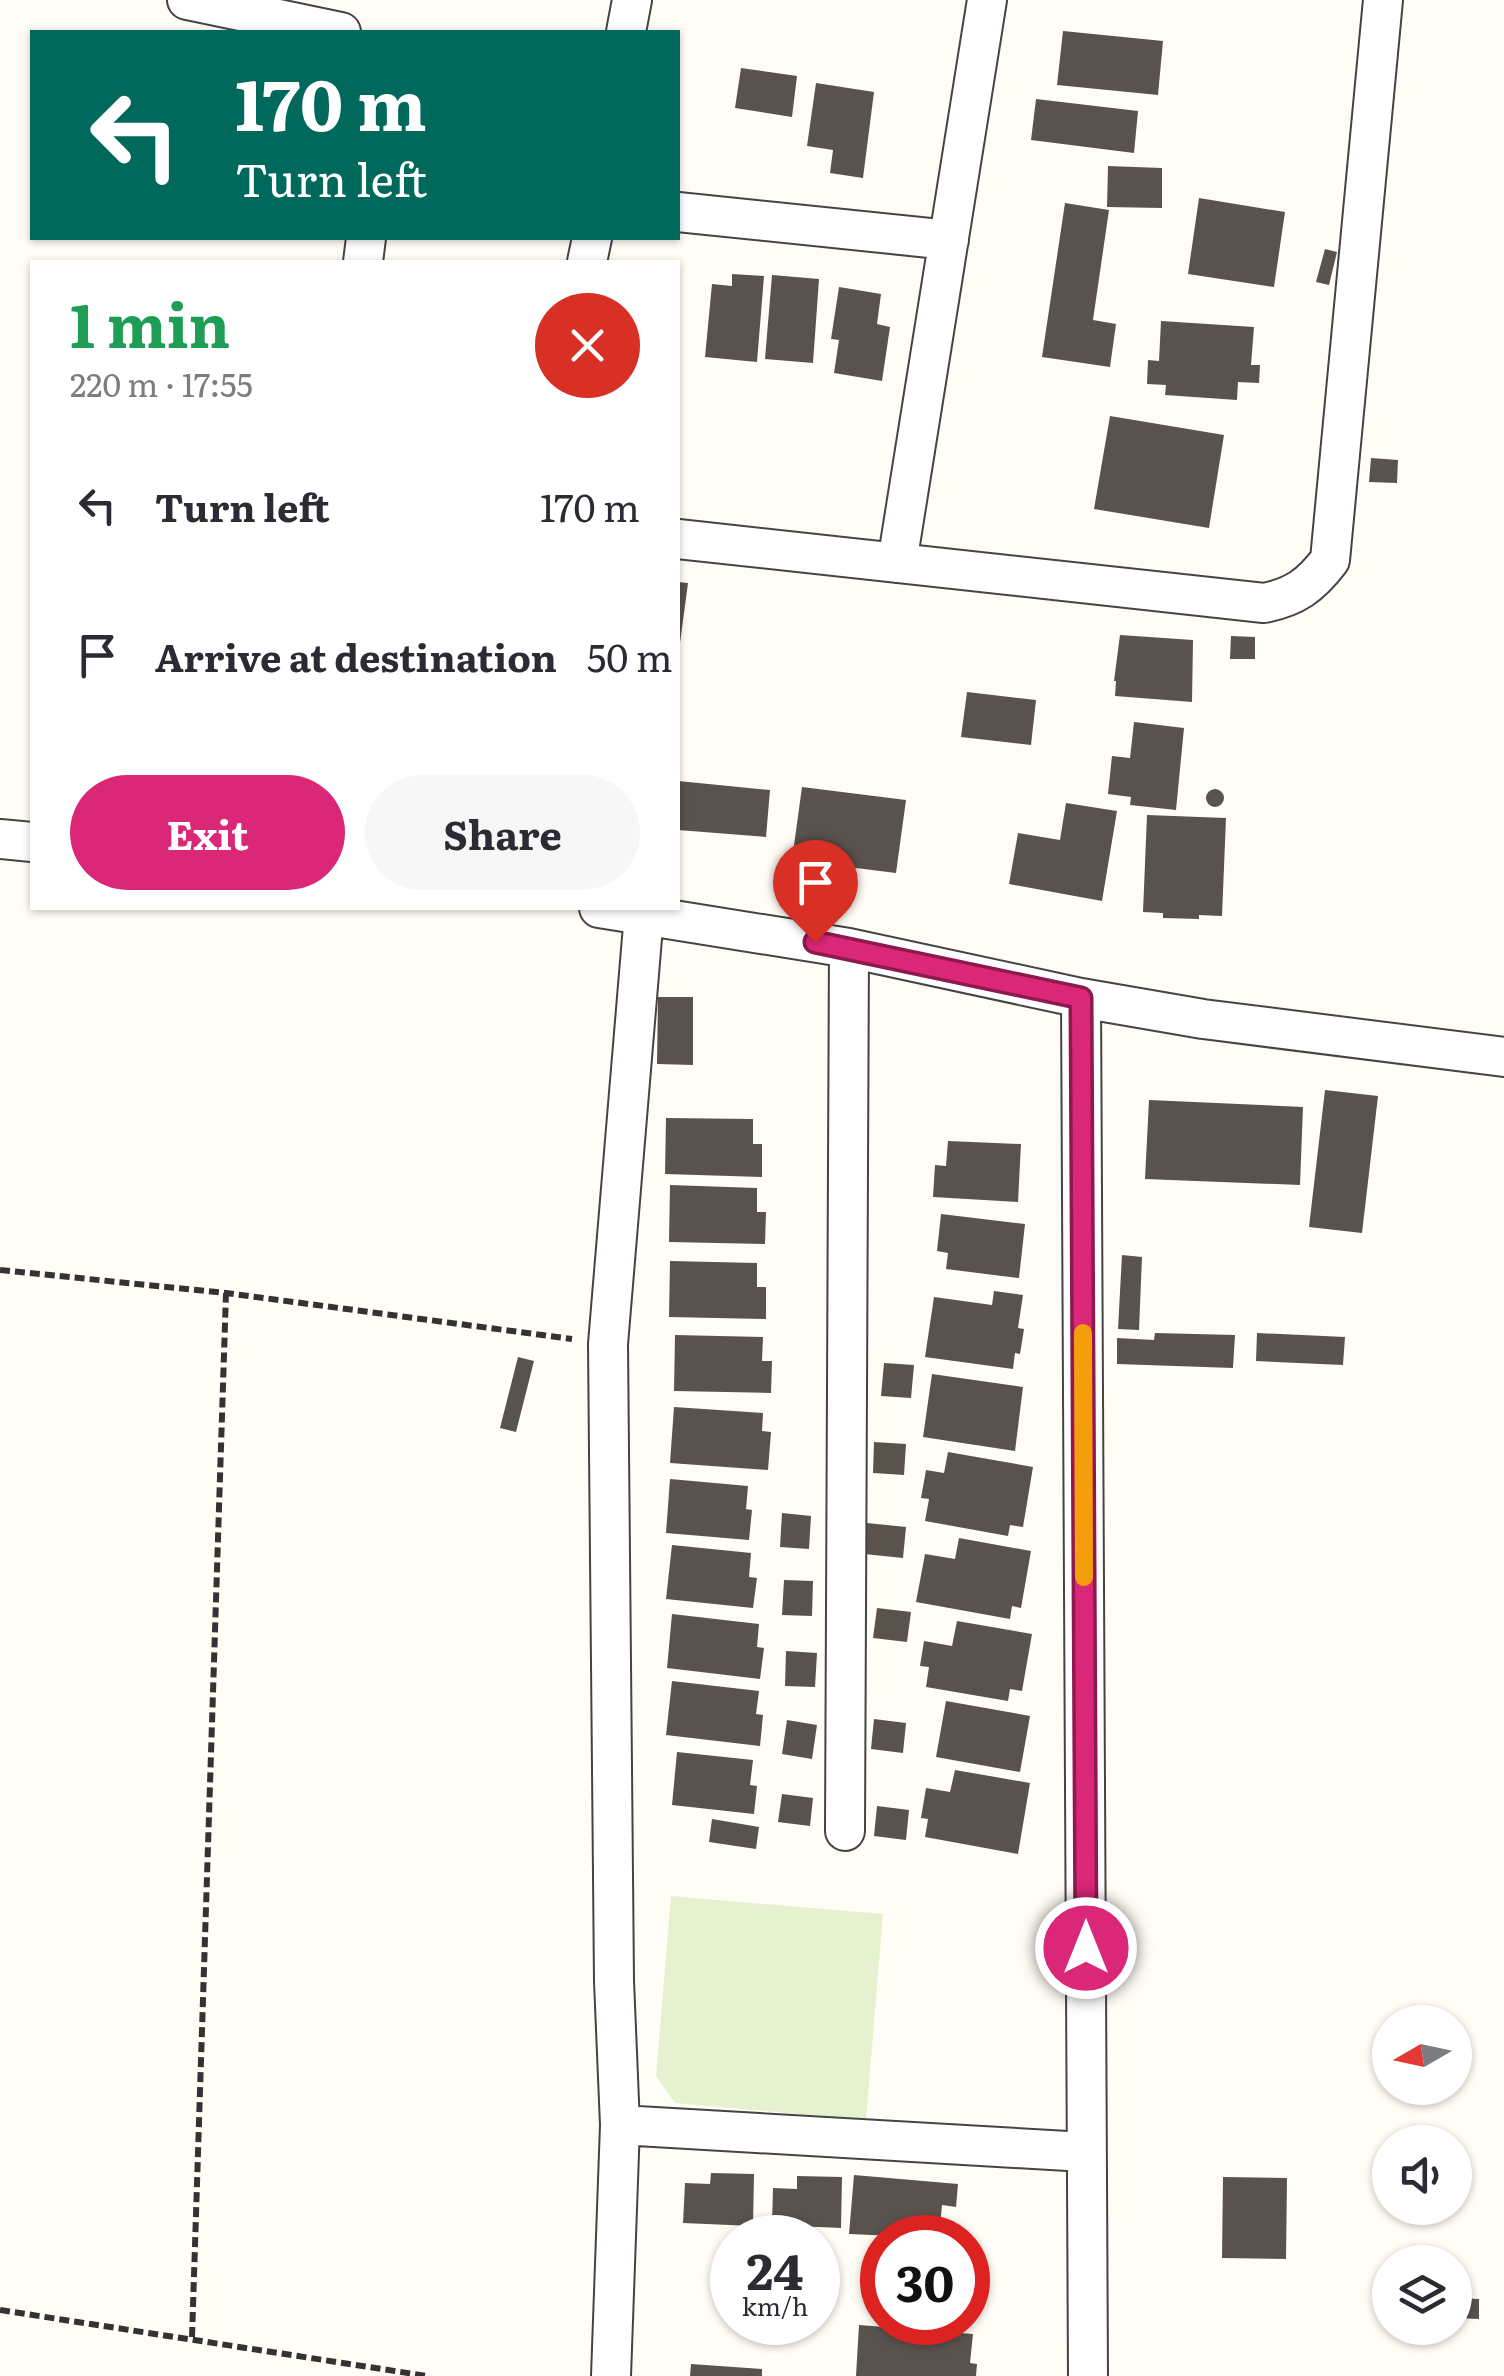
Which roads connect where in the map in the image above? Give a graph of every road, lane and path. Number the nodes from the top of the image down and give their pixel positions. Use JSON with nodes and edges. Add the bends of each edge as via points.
{"nodes":[{"id":1,"x":187,"y":0,"type":"edge"},
{"id":2,"x":632,"y":0,"type":"edge"},
{"id":3,"x":987,"y":0,"type":"edge"},
{"id":4,"x":1383,"y":0,"type":"edge"},
{"id":5,"x":326,"y":19,"type":"edge"},
{"id":6,"x":626,"y":30,"type":"edge"},
{"id":7,"x":680,"y":212,"type":"edge"},
{"id":8,"x":949,"y":240,"type":"junction"},
{"id":9,"x":680,"y":538,"type":"edge"},
{"id":10,"x":897,"y":563,"type":"junction"},
{"id":11,"x":0,"y":838,"type":"edge"},
{"id":12,"x":30,"y":842,"type":"edge"},
{"id":13,"x":614,"y":910,"type":"edge"},
{"id":14,"x":644,"y":914,"type":"junction"},
{"id":15,"x":850,"y":948,"type":"junction"},
{"id":16,"x":1081,"y":998,"type":"junction"},
{"id":17,"x":1504,"y":1057,"type":"edge"},
{"id":18,"x":0,"y":1270,"type":"edge"},
{"id":19,"x":226,"y":1293,"type":"junction"},
{"id":20,"x":608,"y":1344,"type":"junction"},
{"id":21,"x":845,"y":1832,"type":"dead end"},
{"id":22,"x":620,"y":2125,"type":"junction"},
{"id":23,"x":1085,"y":2152,"type":"junction"},
{"id":24,"x":0,"y":2310,"type":"edge"},
{"id":25,"x":192,"y":2337,"type":"junction"},
{"id":26,"x":427,"y":2376,"type":"edge"},
{"id":27,"x":610,"y":2376,"type":"edge"},
{"id":28,"x":1088,"y":2376,"type":"edge"}],
"edges":[{"from":1,"to":5,"type":"street"},
{"from":2,"to":6,"type":"street"},
{"from":3,"to":8,"type":"street"},
{"from":4,"to":10,"type":"street","via":[[1330,560],[1314,581],[1290,598],[1264,603]]},
{"from":7,"to":8,"type":"street"},
{"from":8,"to":10,"type":"street"},
{"from":9,"to":10,"type":"street"},
{"from":11,"to":12,"type":"street"},
{"from":13,"to":14,"type":"street"},
{"from":14,"to":15,"type":"street"},
{"from":14,"to":20,"type":"street"},
{"from":15,"to":16,"type":"street"},
{"from":15,"to":21,"type":"street"},
{"from":16,"to":17,"type":"street"},
{"from":16,"to":23,"type":"street"},
{"from":18,"to":19,"type":"path"},
{"from":19,"to":20,"type":"path"},
{"from":19,"to":25,"type":"path"},
{"from":20,"to":22,"type":"street"},
{"from":22,"to":23,"type":"street"},
{"from":22,"to":27,"type":"street"},
{"from":23,"to":28,"type":"street"},
{"from":24,"to":25,"type":"path"},
{"from":25,"to":26,"type":"path"}]}
